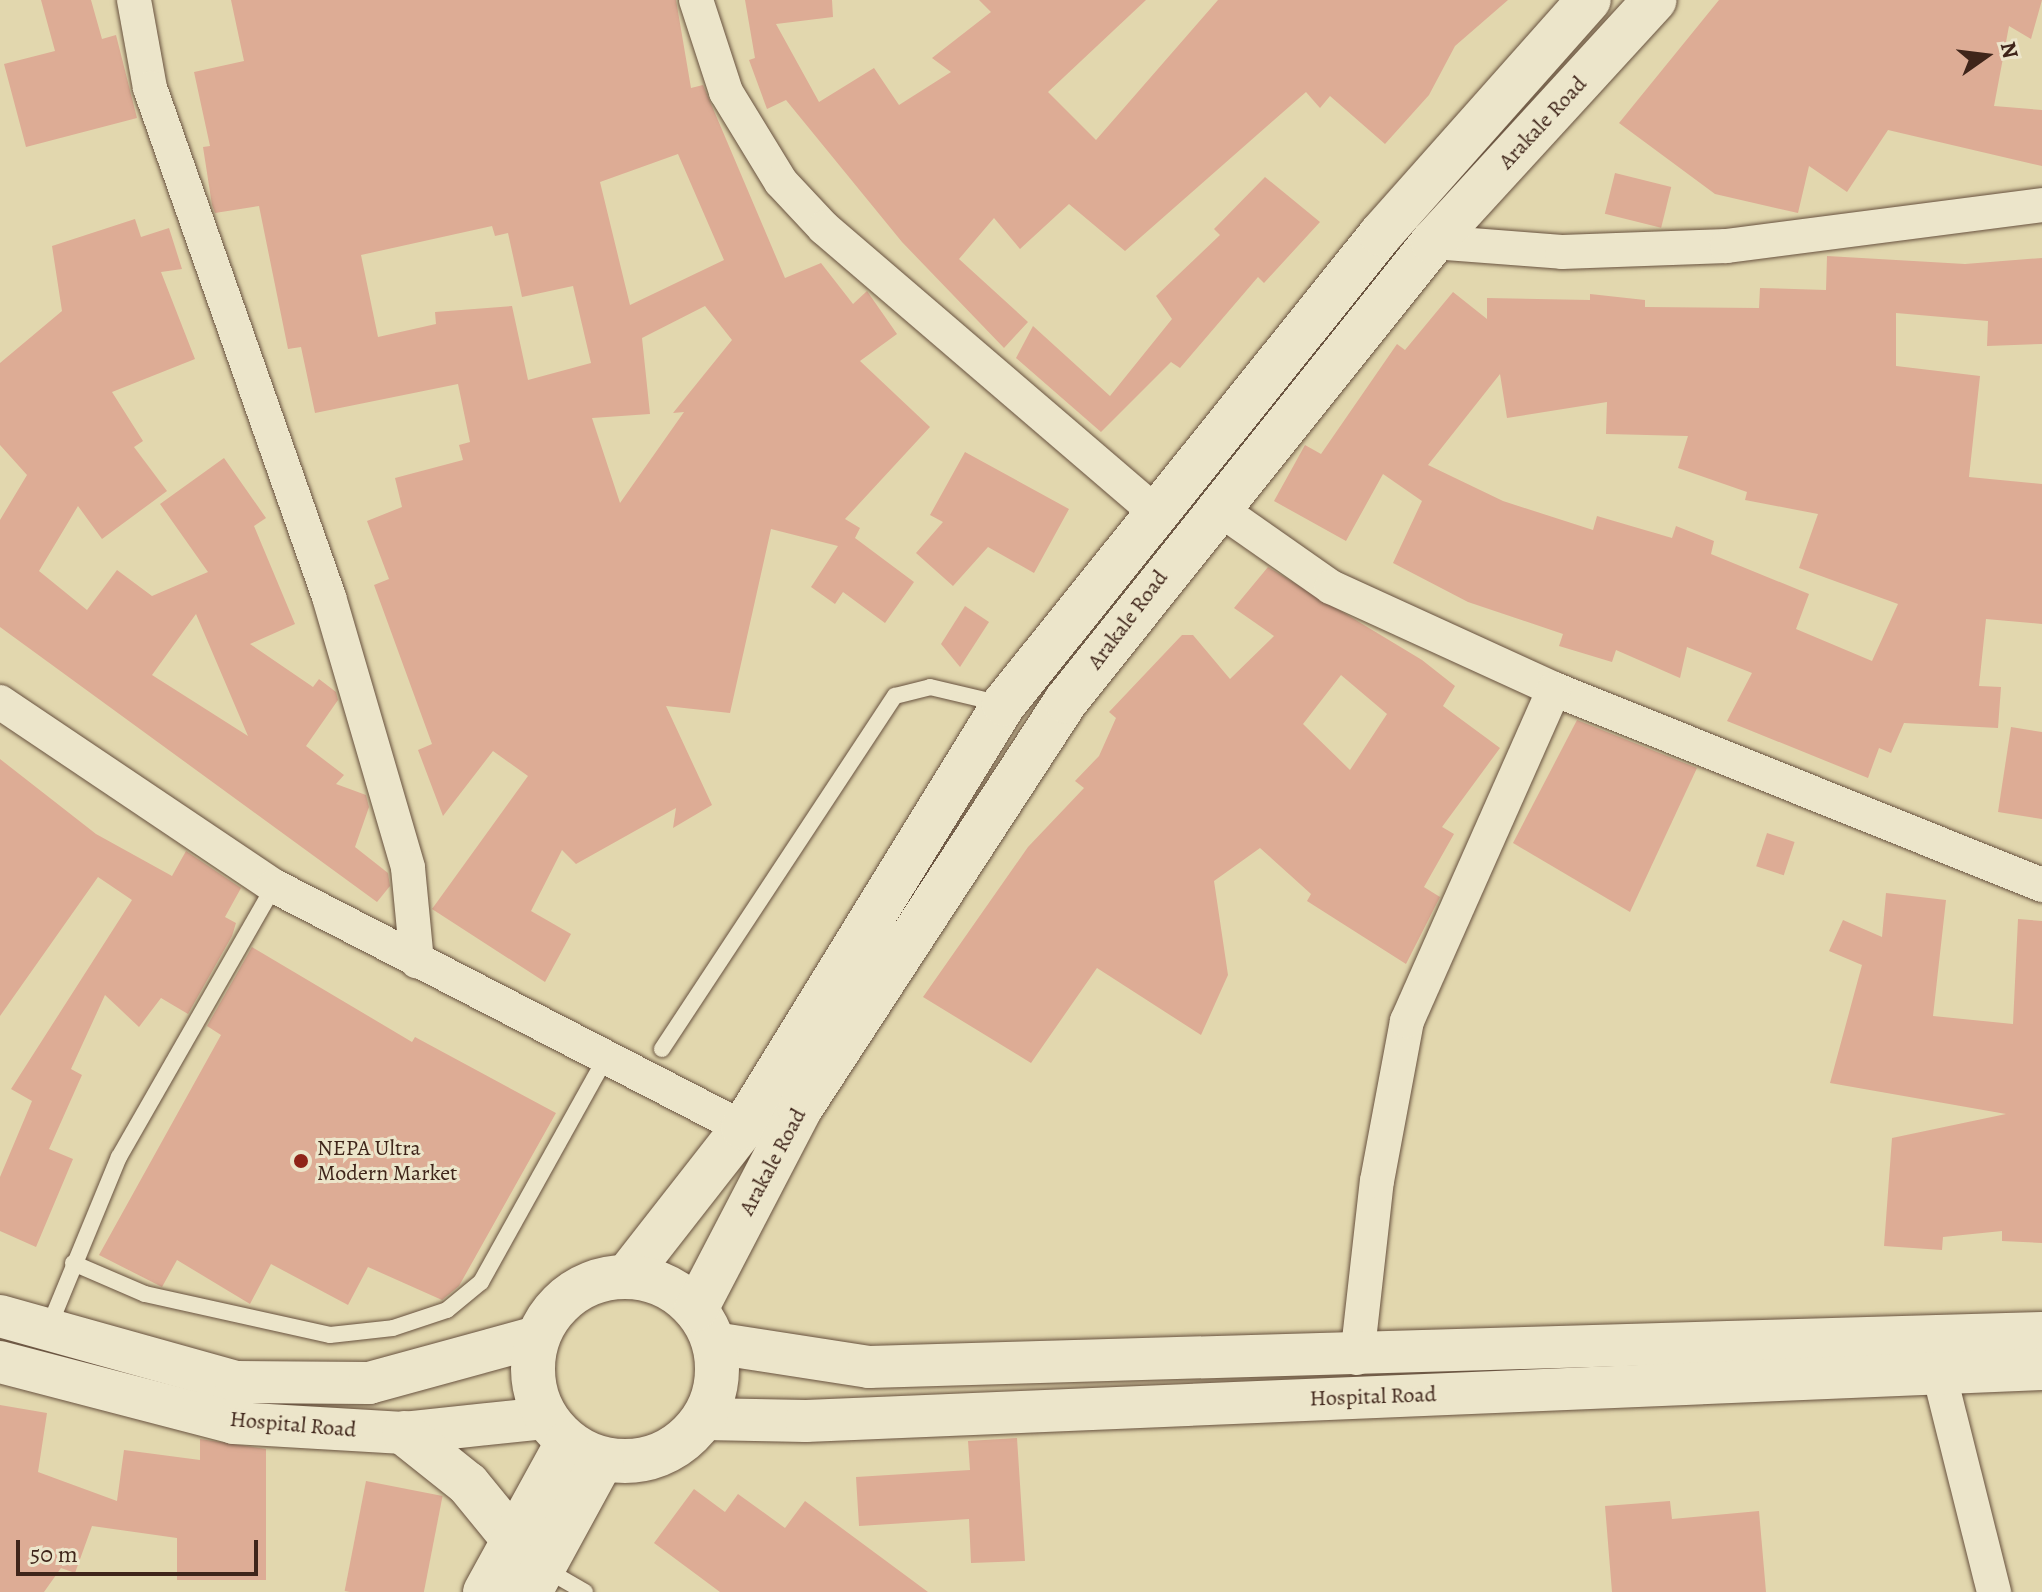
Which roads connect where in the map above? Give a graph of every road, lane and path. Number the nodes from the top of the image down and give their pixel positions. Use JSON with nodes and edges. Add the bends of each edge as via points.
{"nodes":[{"id":1,"x":134,"y":0,"type":"edge"},
{"id":2,"x":696,"y":0,"type":"edge"},
{"id":3,"x":1655,"y":0,"type":"edge"},
{"id":4,"x":1579,"y":5,"type":"edge"},
{"id":5,"x":1603,"y":57,"type":"junction"},
{"id":6,"x":2042,"y":205,"type":"edge"},
{"id":7,"x":1433,"y":242,"type":"junction"},
{"id":8,"x":1218,"y":508,"type":"junction"},
{"id":9,"x":1155,"y":512,"type":"junction"},
{"id":10,"x":1554,"y":689,"type":"junction"},
{"id":11,"x":0,"y":702,"type":"edge"},
{"id":12,"x":1004,"y":704,"type":"junction"},
{"id":13,"x":2042,"y":885,"type":"edge"},
{"id":14,"x":274,"y":886,"type":"junction"},
{"id":15,"x":417,"y":962,"type":"junction"},
{"id":16,"x":662,"y":1049,"type":"dead end"},
{"id":17,"x":604,"y":1061,"type":"junction"},
{"id":18,"x":743,"y":1128,"type":"junction"},
{"id":19,"x":73,"y":1263,"type":"junction"},
{"id":20,"x":628,"y":1275,"type":"junction"},
{"id":21,"x":0,"y":1316,"type":"edge"},
{"id":22,"x":705,"y":1326,"type":"junction"},
{"id":23,"x":47,"y":1330,"type":"junction"},
{"id":24,"x":2042,"y":1333,"type":"edge"},
{"id":25,"x":537,"y":1337,"type":"junction"},
{"id":26,"x":1357,"y":1358,"type":"junction"},
{"id":27,"x":0,"y":1362,"type":"edge"},
{"id":28,"x":2042,"y":1369,"type":"edge"},
{"id":29,"x":1939,"y":1373,"type":"junction"},
{"id":30,"x":704,"y":1419,"type":"junction"},
{"id":31,"x":404,"y":1433,"type":"junction"},
{"id":32,"x":571,"y":1440,"type":"junction"},
{"id":33,"x":529,"y":1566,"type":"edge"},
{"id":34,"x":485,"y":1592,"type":"edge"},
{"id":35,"x":585,"y":1592,"type":"edge"},
{"id":36,"x":1994,"y":1592,"type":"edge"}],
"edges":[{"from":1,"to":15,"type":"street","via":[[150,88],[329,597],[408,868]]},
{"from":2,"to":9,"type":"street","via":[[726,92],[781,182],[824,228]]},
{"from":3,"to":5,"type":"main road","name":"Arakale Road"},
{"from":4,"to":5,"type":"street"},
{"from":4,"to":9,"type":"main road","name":"Arakale Road","via":[[1381,234]]},
{"from":5,"to":7,"type":"main road","name":"Arakale Road"},
{"from":6,"to":7,"type":"street","via":[[1727,246],[1562,252]]},
{"from":7,"to":8,"type":"main road","name":"Arakale Road"},
{"from":8,"to":10,"type":"street","via":[[1331,587]]},
{"from":8,"to":22,"type":"main road","name":"Arakale Road","via":[[1066,701],[800,1109]]},
{"from":9,"to":12,"type":"main road","name":"Arakale Road"},
{"from":10,"to":13,"type":"street"},
{"from":10,"to":26,"type":"street","via":[[1407,1021],[1377,1181]]},
{"from":11,"to":14,"type":"street"},
{"from":12,"to":16,"type":"lane","via":[[930,687],[895,696]]},
{"from":12,"to":18,"type":"main road","name":"Arakale Road"},
{"from":14,"to":15,"type":"street"},
{"from":14,"to":19,"type":"lane","via":[[119,1157]]},
{"from":15,"to":17,"type":"street"},
{"from":17,"to":18,"type":"street"},
{"from":17,"to":19,"type":"lane","via":[[481,1282],[447,1310],[393,1328],[330,1335],[145,1294]]},
{"from":18,"to":20,"type":"main road","name":"Arakale Road"},
{"from":19,"to":23,"type":"lane"},
{"from":20,"to":22,"type":"main road","via":[[665,1285]]},
{"from":20,"to":25,"type":"main road","via":[[589,1282],[557,1304]]},
{"from":21,"to":23,"type":"street","name":"Hospital Road"},
{"from":22,"to":26,"type":"street","name":"Hospital Road","via":[[869,1367]]},
{"from":22,"to":30,"type":"main road","via":[[717,1382]]},
{"from":23,"to":25,"type":"street","name":"Hospital Road","via":[[236,1382],[369,1383]]},
{"from":24,"to":26,"type":"street","name":"Hospital Road"},
{"from":25,"to":32,"type":"main road","via":[[532,1376]]},
{"from":27,"to":31,"type":"street","name":"Hospital Road","via":[[234,1423]]},
{"from":28,"to":29,"type":"street","name":"Hospital Road"},
{"from":29,"to":30,"type":"street","name":"Hospital Road","via":[[806,1421]]},
{"from":29,"to":36,"type":"street"},
{"from":30,"to":32,"type":"main road","via":[[677,1447],[641,1462]]},
{"from":31,"to":32,"type":"street","name":"Hospital Road"},
{"from":31,"to":33,"type":"main road","via":[[468,1484]]},
{"from":32,"to":33,"type":"main road"},
{"from":33,"to":34,"type":"main road"},
{"from":33,"to":35,"type":"lane"}]}
